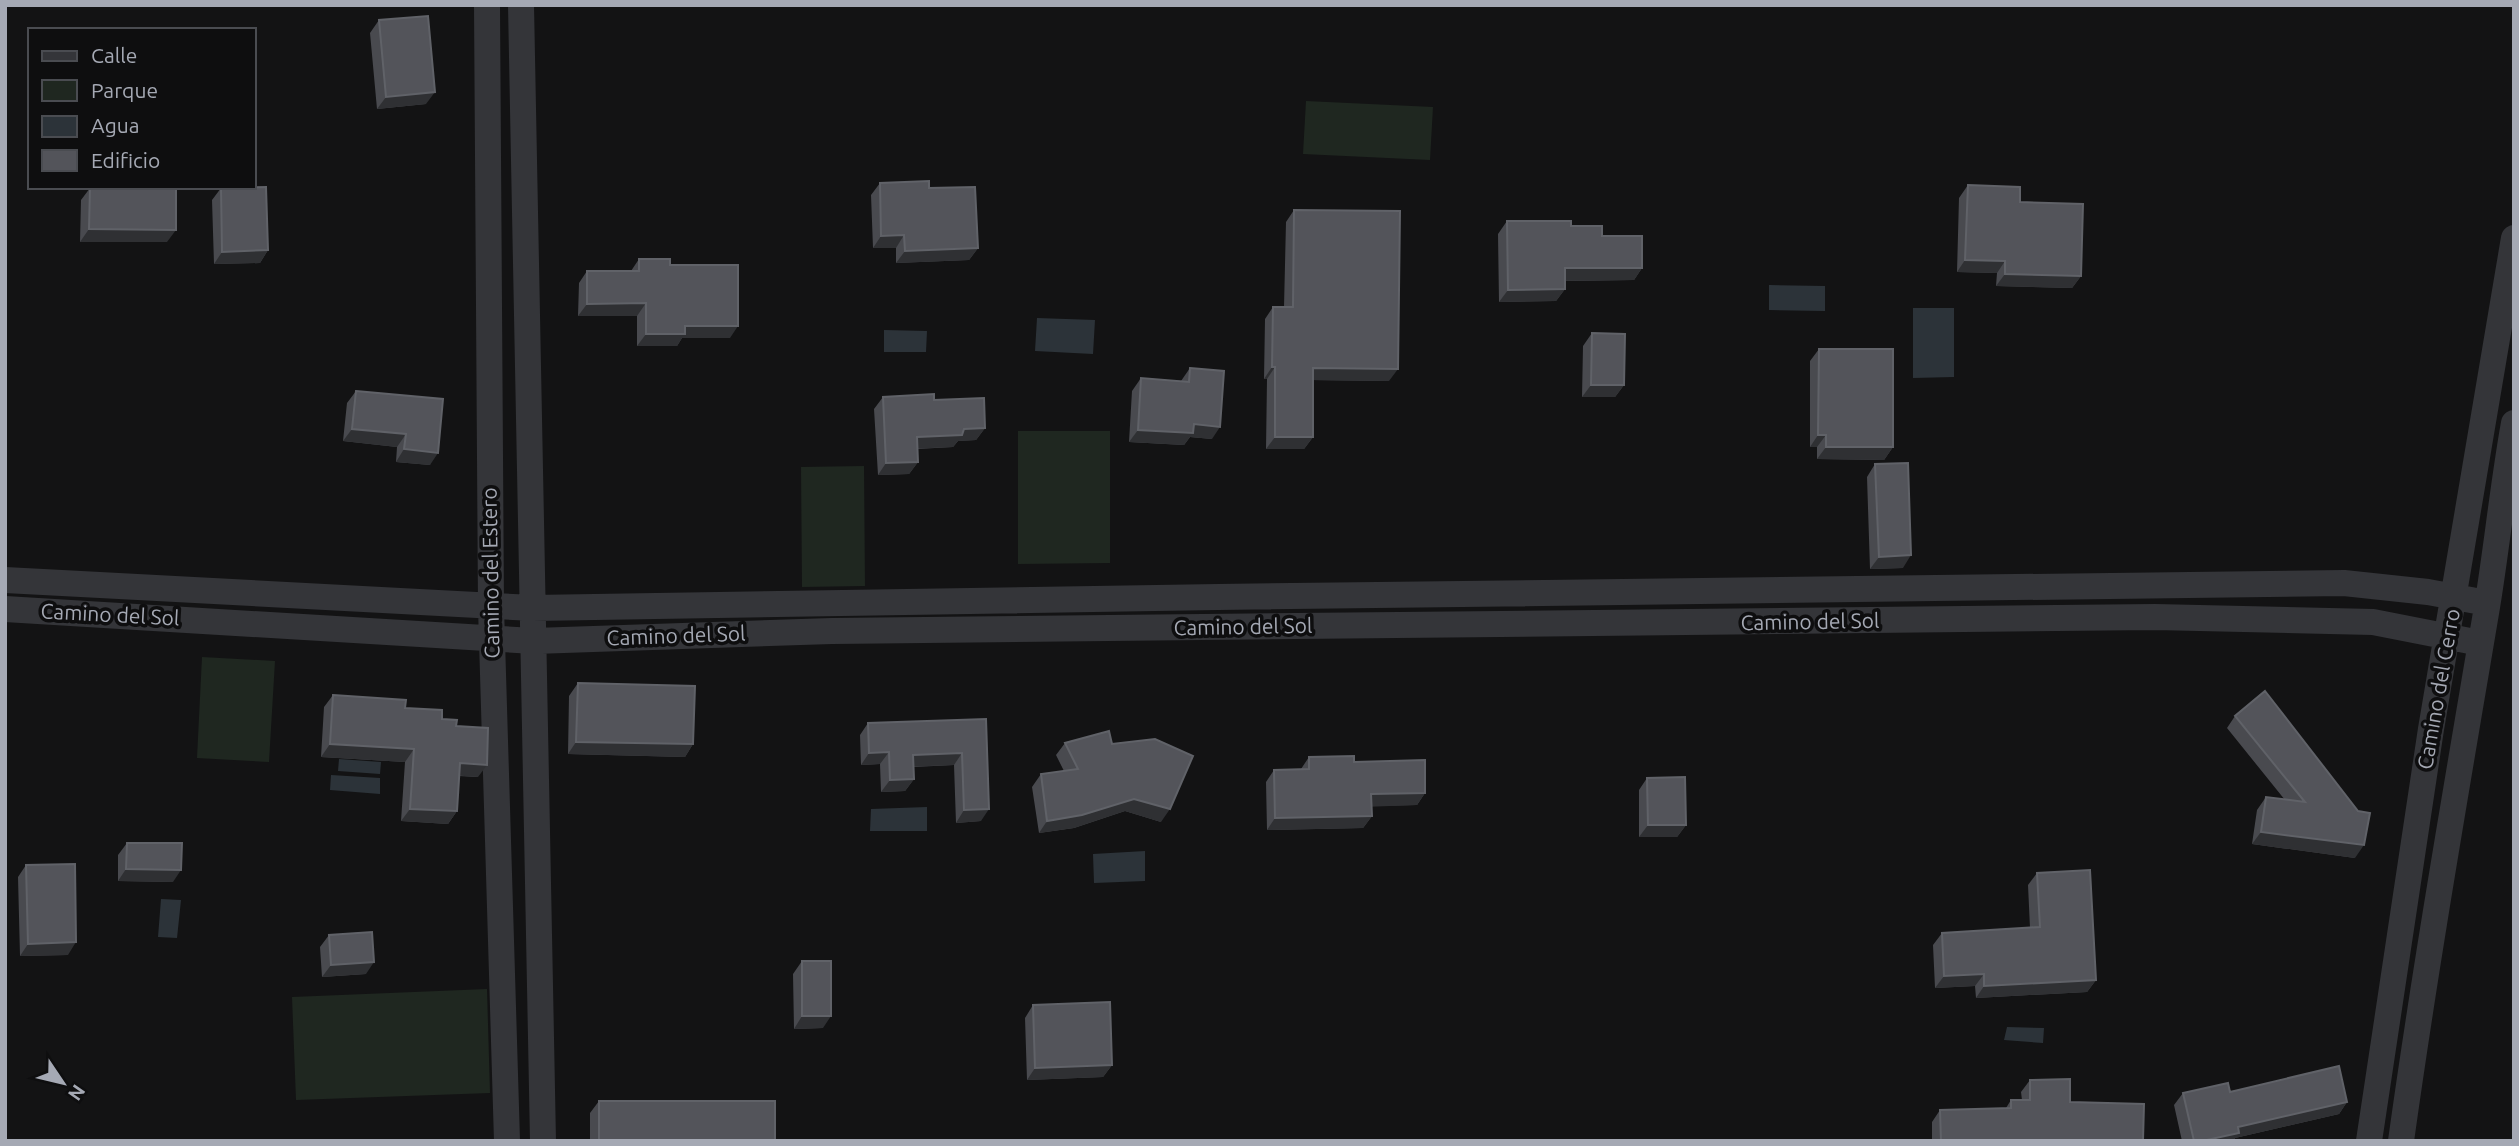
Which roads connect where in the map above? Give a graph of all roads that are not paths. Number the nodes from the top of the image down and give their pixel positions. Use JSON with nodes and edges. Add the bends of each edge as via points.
{"nodes":[{"id":1,"x":487,"y":5,"type":"edge"},
{"id":2,"x":521,"y":5,"type":"edge"},
{"id":3,"x":2514,"y":238,"type":"edge"},
{"id":4,"x":2514,"y":424,"type":"edge"},
{"id":5,"x":5,"y":580,"type":"edge"},
{"id":6,"x":2455,"y":597,"type":"junction"},
{"id":7,"x":2487,"y":603,"type":"junction"},
{"id":8,"x":491,"y":607,"type":"junction"},
{"id":9,"x":533,"y":608,"type":"junction"},
{"id":10,"x":5,"y":609,"type":"edge"},
{"id":11,"x":2447,"y":636,"type":"junction"},
{"id":12,"x":492,"y":638,"type":"junction"},
{"id":13,"x":534,"y":642,"type":"junction"},
{"id":14,"x":2480,"y":643,"type":"junction"},
{"id":15,"x":507,"y":1141,"type":"edge"},
{"id":16,"x":543,"y":1141,"type":"edge"},
{"id":17,"x":2369,"y":1141,"type":"edge"},
{"id":18,"x":2402,"y":1141,"type":"edge"}],
"edges":[{"from":1,"to":8,"type":"street","name":"Camino del Estero"},
{"from":2,"to":9,"type":"street","name":"Camino del Estero"},
{"from":3,"to":6,"type":"street","name":"Camino del Cerro"},
{"from":4,"to":7,"type":"street","name":"Camino del Cerro"},
{"from":5,"to":8,"type":"street","name":"Camino del Sol"},
{"from":6,"to":7,"type":"street","name":"Camino del Sol"},
{"from":6,"to":9,"type":"street","name":"Camino del Sol","via":[[2344,583]]},
{"from":6,"to":11,"type":"street","name":"Camino del Cerro"},
{"from":7,"to":14,"type":"street","name":"Camino del Cerro"},
{"from":8,"to":9,"type":"street","name":"Camino del Sol"},
{"from":8,"to":12,"type":"street","name":"Camino del Estero"},
{"from":9,"to":13,"type":"street","name":"Camino del Estero"},
{"from":10,"to":12,"type":"street","name":"Camino del Sol"},
{"from":11,"to":13,"type":"street","name":"Camino del Sol","via":[[2373,622],[2155,617],[832,631]]},
{"from":11,"to":14,"type":"street","name":"Camino del Sol"},
{"from":11,"to":17,"type":"street","name":"Camino del Cerro"},
{"from":12,"to":13,"type":"street","name":"Camino del Sol"},
{"from":12,"to":15,"type":"street","name":"Camino del Estero"},
{"from":13,"to":16,"type":"street","name":"Camino del Estero"},
{"from":14,"to":18,"type":"street","name":"Camino del Cerro"}]}
